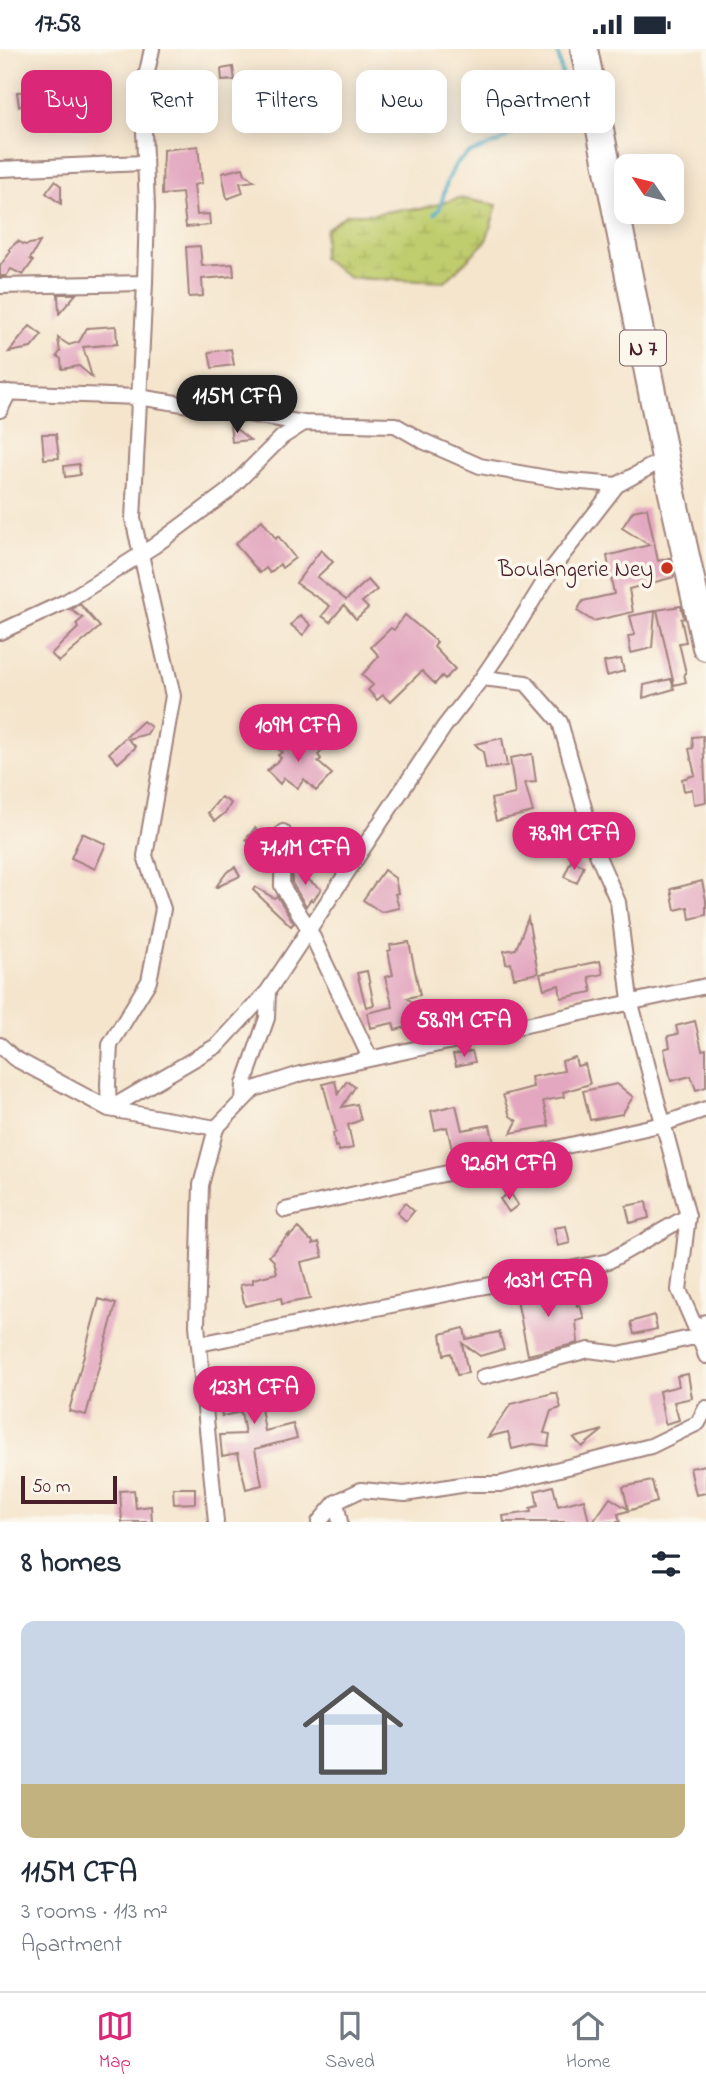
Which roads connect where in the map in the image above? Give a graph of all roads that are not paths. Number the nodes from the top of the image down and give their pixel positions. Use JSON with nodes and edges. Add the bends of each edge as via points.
{"nodes":[{"id":1,"x":152,"y":49,"type":"edge"},
{"id":2,"x":584,"y":49,"type":"edge"},
{"id":3,"x":144,"y":163,"type":"junction"},
{"id":4,"x":0,"y":169,"type":"edge"},
{"id":5,"x":145,"y":283,"type":"junction"},
{"id":6,"x":0,"y":286,"type":"edge"},
{"id":7,"x":4,"y":392,"type":"edge"},
{"id":8,"x":138,"y":397,"type":"junction"},
{"id":9,"x":0,"y":410,"type":"edge"},
{"id":10,"x":304,"y":423,"type":"junction"},
{"id":11,"x":666,"y":458,"type":"junction"},
{"id":12,"x":617,"y":485,"type":"junction"},
{"id":13,"x":142,"y":552,"type":"junction"},
{"id":14,"x":0,"y":632,"type":"edge"},
{"id":15,"x":706,"y":647,"type":"edge"},
{"id":16,"x":482,"y":678,"type":"junction"},
{"id":17,"x":283,"y":832,"type":"dead end"},
{"id":18,"x":309,"y":929,"type":"junction"},
{"id":19,"x":706,"y":986,"type":"edge"},
{"id":20,"x":268,"y":991,"type":"junction"},
{"id":21,"x":630,"y":1000,"type":"junction"},
{"id":22,"x":0,"y":1045,"type":"edge"},
{"id":23,"x":370,"y":1058,"type":"junction"},
{"id":24,"x":243,"y":1100,"type":"junction"},
{"id":25,"x":109,"y":1109,"type":"junction"},
{"id":26,"x":706,"y":1109,"type":"edge"},
{"id":27,"x":663,"y":1124,"type":"junction"},
{"id":28,"x":216,"y":1128,"type":"junction"},
{"id":29,"x":285,"y":1209,"type":"dead end"},
{"id":30,"x":688,"y":1216,"type":"junction"},
{"id":31,"x":706,"y":1322,"type":"edge"},
{"id":32,"x":699,"y":1336,"type":"junction"},
{"id":33,"x":199,"y":1345,"type":"junction"},
{"id":34,"x":706,"y":1356,"type":"edge"},
{"id":35,"x":483,"y":1377,"type":"dead end"},
{"id":36,"x":706,"y":1408,"type":"edge"},
{"id":37,"x":336,"y":1502,"type":"junction"},
{"id":38,"x":216,"y":1522,"type":"edge"},
{"id":39,"x":319,"y":1522,"type":"edge"},
{"id":40,"x":340,"y":1522,"type":"edge"}],
"edges":[{"from":1,"to":3,"type":"street","via":[[144,86]]},
{"from":2,"to":11,"type":"highway","number":"N 7"},
{"from":3,"to":4,"type":"street"},
{"from":3,"to":5,"type":"street"},
{"from":5,"to":6,"type":"street"},
{"from":5,"to":8,"type":"street"},
{"from":7,"to":8,"type":"street"},
{"from":7,"to":9,"type":"street"},
{"from":8,"to":10,"type":"street"},
{"from":8,"to":13,"type":"street","via":[[133,519]]},
{"from":10,"to":12,"type":"street","via":[[395,425],[480,465]]},
{"from":10,"to":13,"type":"street","via":[[282,437],[227,492]]},
{"from":11,"to":12,"type":"street"},
{"from":11,"to":15,"type":"highway","number":"N 7"},
{"from":12,"to":16,"type":"street","via":[[554,566]]},
{"from":13,"to":14,"type":"street","via":[[67,601]]},
{"from":13,"to":25,"type":"street","via":[[173,696],[145,856],[163,909],[149,981],[110,1045]]},
{"from":16,"to":18,"type":"street"},
{"from":16,"to":21,"type":"street","via":[[526,683],[560,722],[597,854],[618,902]]},
{"from":17,"to":18,"type":"street","via":[[282,886]]},
{"from":18,"to":20,"type":"street"},
{"from":18,"to":23,"type":"street"},
{"from":19,"to":21,"type":"street"},
{"from":20,"to":24,"type":"street","via":[[267,1018],[244,1084]]},
{"from":20,"to":25,"type":"street","via":[[218,1045]]},
{"from":21,"to":23,"type":"street"},
{"from":21,"to":27,"type":"street"},
{"from":22,"to":25,"type":"street","via":[[14,1058]]},
{"from":23,"to":24,"type":"street","via":[[254,1089]]},
{"from":24,"to":28,"type":"street"},
{"from":25,"to":28,"type":"street"},
{"from":26,"to":27,"type":"street"},
{"from":27,"to":29,"type":"street"},
{"from":27,"to":30,"type":"street"},
{"from":28,"to":33,"type":"street","via":[[201,1185]]},
{"from":30,"to":32,"type":"street","via":[[679,1290]]},
{"from":30,"to":33,"type":"street","via":[[609,1261]]},
{"from":31,"to":32,"type":"street"},
{"from":32,"to":34,"type":"street"},
{"from":32,"to":35,"type":"street","via":[[619,1354],[589,1350]]},
{"from":33,"to":38,"type":"street"},
{"from":36,"to":37,"type":"street","via":[[698,1423],[651,1446],[500,1484],[405,1494],[361,1490]]},
{"from":37,"to":39,"type":"street"},
{"from":37,"to":40,"type":"street"}]}
